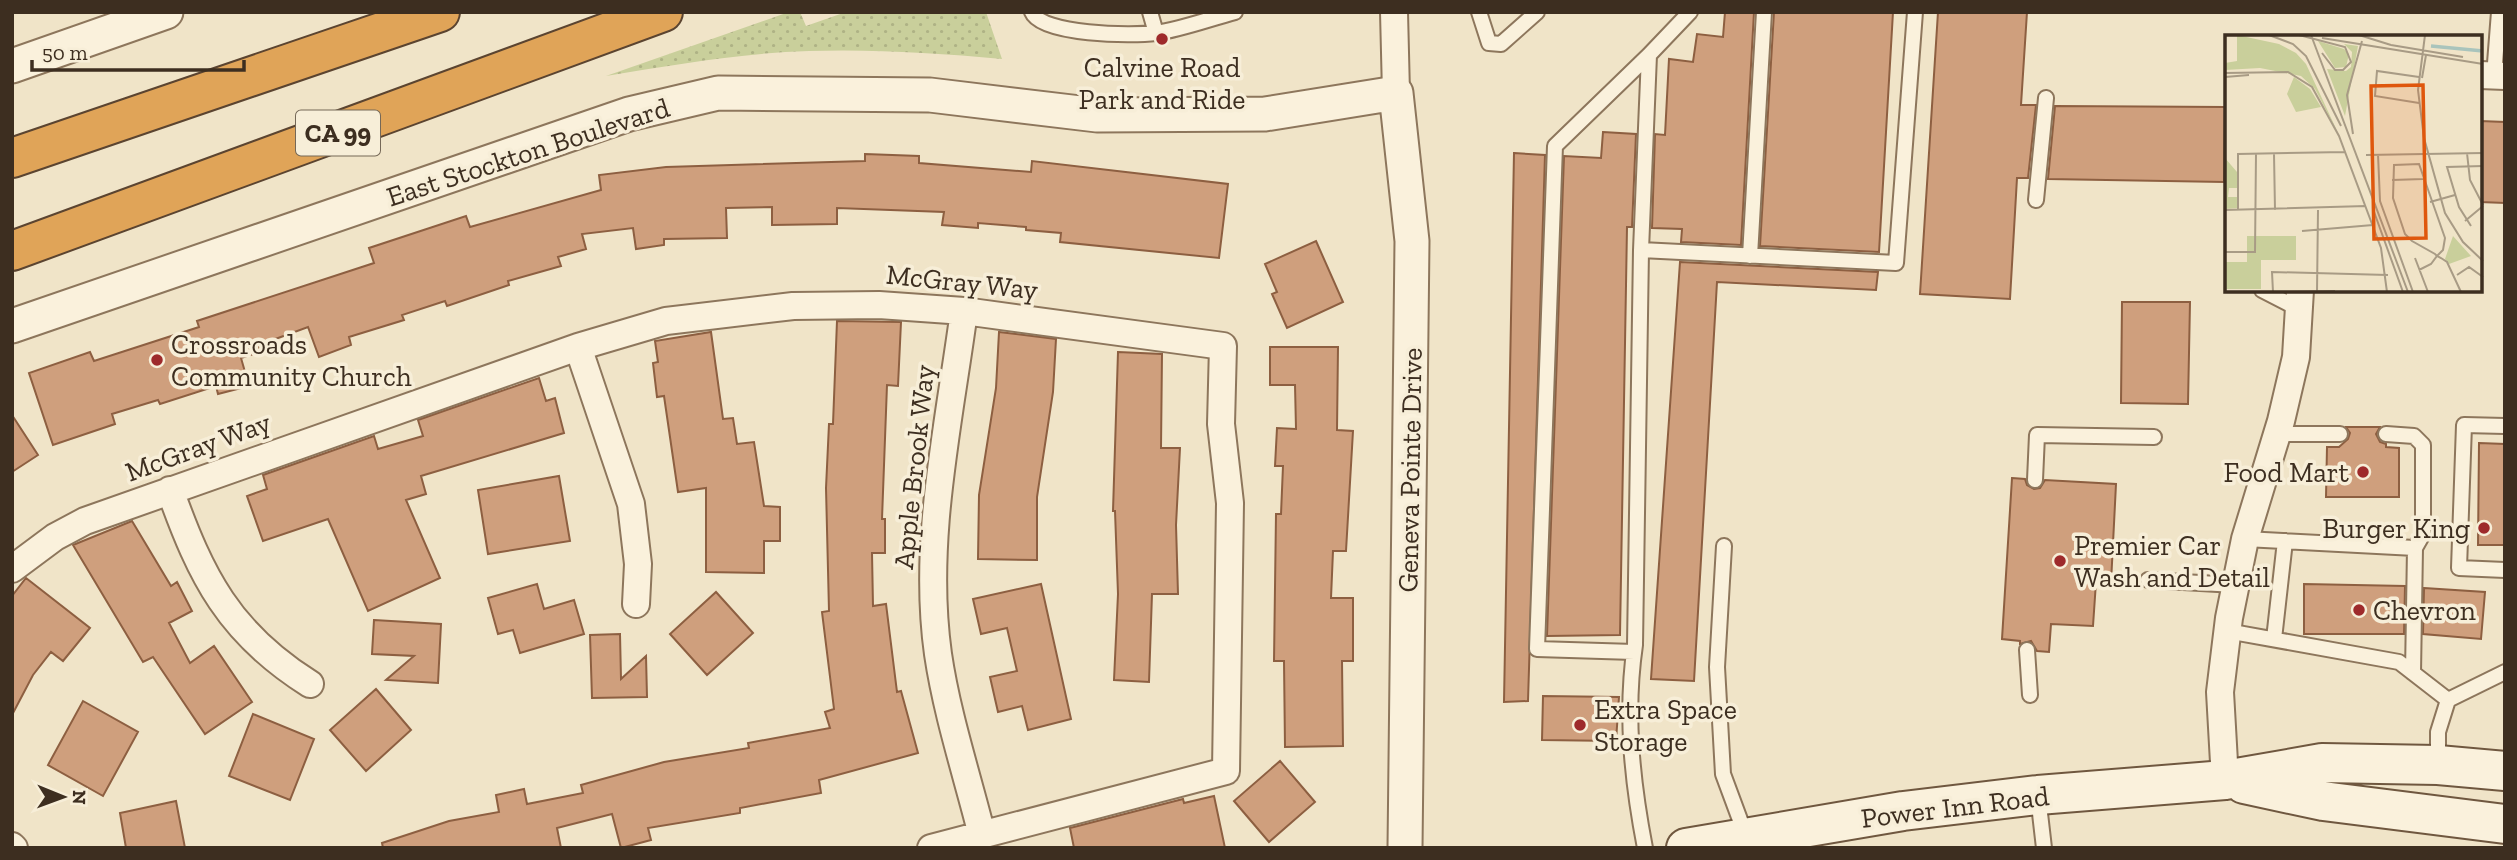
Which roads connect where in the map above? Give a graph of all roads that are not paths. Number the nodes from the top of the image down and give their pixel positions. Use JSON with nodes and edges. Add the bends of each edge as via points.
{"nodes":[{"id":1,"x":166,"y":12,"type":"edge"},
{"id":2,"x":440,"y":12,"type":"edge"},
{"id":3,"x":663,"y":12,"type":"edge"},
{"id":4,"x":1032,"y":12,"type":"edge"},
{"id":5,"x":1150,"y":12,"type":"edge"},
{"id":6,"x":1235,"y":12,"type":"edge"},
{"id":7,"x":1394,"y":12,"type":"edge"},
{"id":8,"x":1479,"y":12,"type":"edge"},
{"id":9,"x":1536,"y":12,"type":"edge"},
{"id":10,"x":1690,"y":12,"type":"edge"},
{"id":11,"x":1764,"y":12,"type":"edge"},
{"id":12,"x":1915,"y":12,"type":"edge"},
{"id":13,"x":2499,"y":12,"type":"edge"},
{"id":14,"x":1156,"y":33,"type":"junction"},
{"id":15,"x":1649,"y":55,"type":"junction"},
{"id":16,"x":12,"y":66,"type":"edge"},
{"id":17,"x":2493,"y":75,"type":"edge"},
{"id":18,"x":1396,"y":93,"type":"junction"},
{"id":19,"x":2046,"y":98,"type":"dead end"},
{"id":20,"x":12,"y":158,"type":"edge"},
{"id":21,"x":2036,"y":200,"type":"dead end"},
{"id":22,"x":1641,"y":250,"type":"junction"},
{"id":23,"x":12,"y":251,"type":"edge"},
{"id":24,"x":1750,"y":256,"type":"junction"},
{"id":25,"x":2269,"y":292,"type":"edge"},
{"id":26,"x":2299,"y":300,"type":"edge"},
{"id":27,"x":964,"y":311,"type":"junction"},
{"id":28,"x":12,"y":326,"type":"edge"},
{"id":29,"x":578,"y":347,"type":"junction"},
{"id":30,"x":2505,"y":426,"type":"edge"},
{"id":31,"x":2277,"y":434,"type":"junction"},
{"id":32,"x":2340,"y":434,"type":"dead end"},
{"id":33,"x":2386,"y":434,"type":"dead end"},
{"id":34,"x":2154,"y":437,"type":"dead end"},
{"id":35,"x":2035,"y":480,"type":"dead end"},
{"id":36,"x":170,"y":490,"type":"junction"},
{"id":37,"x":2245,"y":539,"type":"junction"},
{"id":38,"x":2285,"y":541,"type":"junction"},
{"id":39,"x":1724,"y":546,"type":"dead end"},
{"id":40,"x":2415,"y":548,"type":"junction"},
{"id":41,"x":12,"y":569,"type":"edge"},
{"id":42,"x":2505,"y":570,"type":"edge"},
{"id":43,"x":2148,"y":580,"type":"dead end"},
{"id":44,"x":2235,"y":585,"type":"junction"},
{"id":45,"x":636,"y":604,"type":"dead end"},
{"id":46,"x":2227,"y":631,"type":"junction"},
{"id":47,"x":2274,"y":639,"type":"junction"},
{"id":48,"x":2027,"y":650,"type":"dead end"},
{"id":49,"x":1634,"y":652,"type":"junction"},
{"id":50,"x":2505,"y":672,"type":"edge"},
{"id":51,"x":2413,"y":673,"type":"junction"},
{"id":52,"x":310,"y":684,"type":"dead end"},
{"id":53,"x":2030,"y":695,"type":"dead end"},
{"id":54,"x":2448,"y":700,"type":"junction"},
{"id":55,"x":2438,"y":765,"type":"junction"},
{"id":56,"x":2505,"y":771,"type":"edge"},
{"id":57,"x":2225,"y":780,"type":"junction"},
{"id":58,"x":2038,"y":795,"type":"junction"},
{"id":59,"x":2505,"y":824,"type":"edge"},
{"id":60,"x":982,"y":835,"type":"junction"},
{"id":61,"x":1746,"y":838,"type":"junction"},
{"id":62,"x":931,"y":848,"type":"edge"},
{"id":63,"x":1405,"y":848,"type":"edge"},
{"id":64,"x":1646,"y":848,"type":"edge"},
{"id":65,"x":1686,"y":848,"type":"edge"},
{"id":66,"x":2044,"y":848,"type":"edge"}],
"edges":[{"from":1,"to":16,"type":"street"},
{"from":2,"to":20,"type":"highway"},
{"from":3,"to":23,"type":"highway","number":"CA 99"},
{"from":4,"to":14,"type":"lane","via":[[1045,24],[1099,33]]},
{"from":5,"to":14,"type":"lane"},
{"from":6,"to":14,"type":"lane"},
{"from":7,"to":18,"type":"street"},
{"from":8,"to":9,"type":"lane","via":[[1489,43],[1501,44]]},
{"from":10,"to":15,"type":"lane"},
{"from":11,"to":24,"type":"lane"},
{"from":12,"to":24,"type":"lane","via":[[1896,263]]},
{"from":13,"to":17,"type":"lane"},
{"from":15,"to":22,"type":"lane"},
{"from":15,"to":49,"type":"lane","via":[[1555,146],[1537,649]]},
{"from":18,"to":28,"type":"street","name":"East Stockton Boulevard","via":[[1265,114],[1097,116],[930,95],[718,93],[629,114]]},
{"from":18,"to":63,"type":"street","name":"Geneva Pointe Drive","via":[[1412,241]]},
{"from":19,"to":21,"type":"lane"},
{"from":22,"to":24,"type":"lane"},
{"from":22,"to":49,"type":"lane"},
{"from":25,"to":26,"type":"lane"},
{"from":26,"to":31,"type":"street","via":[[2296,357]]},
{"from":27,"to":29,"type":"street","name":"McGray Way","via":[[793,306],[666,321]]},
{"from":27,"to":60,"type":"street","name":"Apple Brook Way","via":[[937,509],[933,582],[942,677]]},
{"from":27,"to":60,"type":"street","name":"McGray Way","via":[[1223,346],[1222,424],[1230,503],[1226,771]]},
{"from":29,"to":36,"type":"street","name":"McGray Way"},
{"from":29,"to":45,"type":"street","via":[[631,503],[638,564]]},
{"from":30,"to":42,"type":"lane","via":[[2464,425],[2459,568]]},
{"from":31,"to":32,"type":"lane"},
{"from":31,"to":37,"type":"street"},
{"from":33,"to":40,"type":"lane","via":[[2414,436],[2423,445],[2423,534]]},
{"from":34,"to":35,"type":"lane","via":[[2037,435]]},
{"from":36,"to":41,"type":"street","name":"McGray Way","via":[[85,521]]},
{"from":36,"to":52,"type":"street","via":[[187,539],[216,597],[258,647]]},
{"from":37,"to":38,"type":"lane"},
{"from":37,"to":44,"type":"street"},
{"from":38,"to":40,"type":"lane"},
{"from":38,"to":47,"type":"lane"},
{"from":39,"to":61,"type":"lane","via":[[1717,667],[1723,774]]},
{"from":40,"to":51,"type":"lane"},
{"from":43,"to":44,"type":"lane"},
{"from":44,"to":46,"type":"street"},
{"from":46,"to":47,"type":"lane"},
{"from":46,"to":57,"type":"street","via":[[2220,692]]},
{"from":47,"to":51,"type":"lane","via":[[2399,662]]},
{"from":48,"to":53,"type":"lane"},
{"from":49,"to":64,"type":"lane","via":[[1628,709]]},
{"from":50,"to":54,"type":"lane"},
{"from":51,"to":54,"type":"lane"},
{"from":54,"to":55,"type":"lane","via":[[2438,733]]},
{"from":55,"to":56,"type":"main road","name":"Power Inn Road"},
{"from":55,"to":57,"type":"main road","name":"Power Inn Road","via":[[2322,763]]},
{"from":57,"to":58,"type":"main road","name":"Power Inn Road"},
{"from":57,"to":59,"type":"main road","name":"Power Inn Road","via":[[2323,801]]},
{"from":58,"to":61,"type":"main road","name":"Power Inn Road","via":[[1903,811]]},
{"from":58,"to":66,"type":"lane"},
{"from":60,"to":62,"type":"street","name":"McGray Way"},
{"from":61,"to":65,"type":"main road","name":"Power Inn Road"}]}
